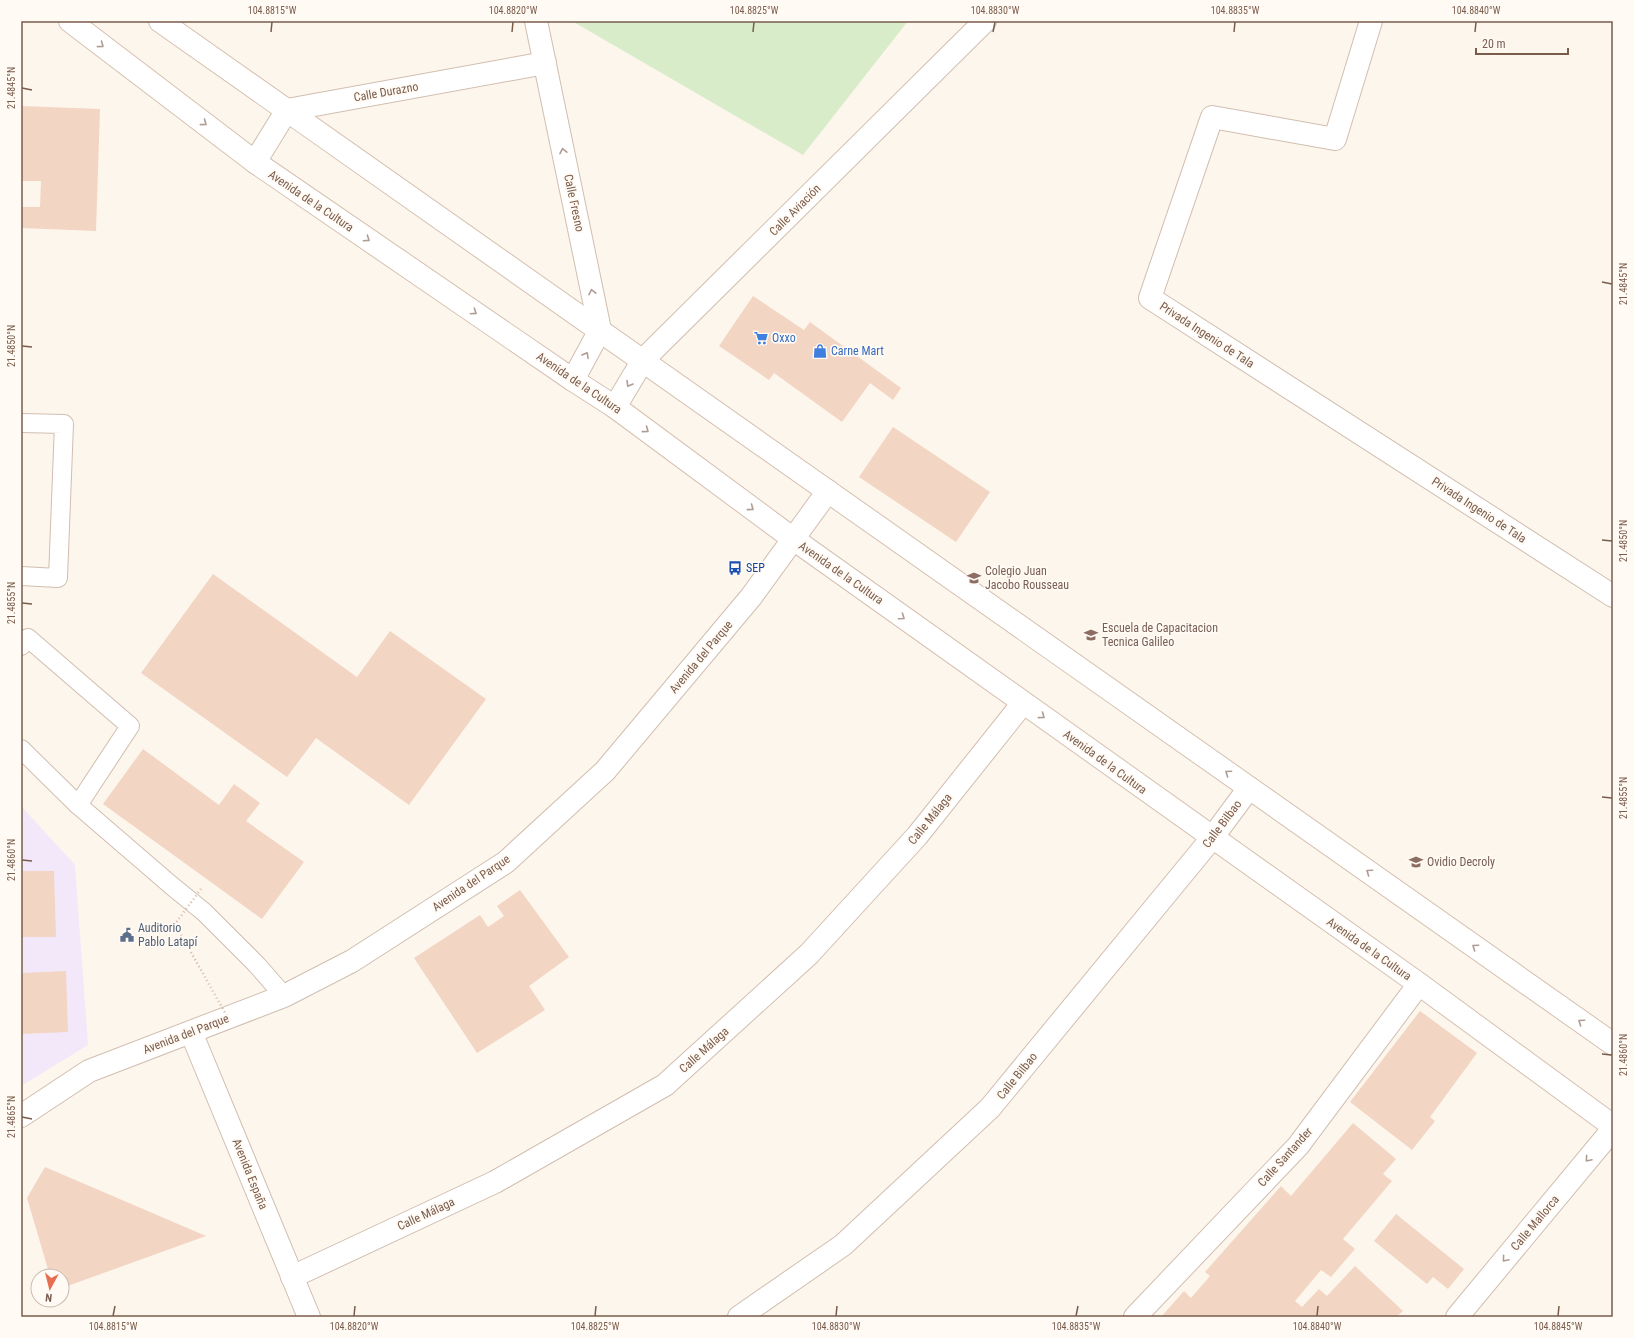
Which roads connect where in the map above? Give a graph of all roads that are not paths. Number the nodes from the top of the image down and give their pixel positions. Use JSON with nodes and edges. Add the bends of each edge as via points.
{"nodes":[{"id":1,"x":70,"y":21,"type":"edge"},
{"id":2,"x":160,"y":21,"type":"edge"},
{"id":3,"x":536,"y":21,"type":"edge"},
{"id":4,"x":985,"y":21,"type":"edge"},
{"id":5,"x":1371,"y":21,"type":"edge"},
{"id":6,"x":545,"y":63,"type":"junction"},
{"id":7,"x":287,"y":110,"type":"junction"},
{"id":8,"x":255,"y":162,"type":"junction"},
{"id":9,"x":600,"y":330,"type":"junction"},
{"id":10,"x":643,"y":360,"type":"junction"},
{"id":11,"x":573,"y":380,"type":"junction"},
{"id":12,"x":615,"y":407,"type":"junction"},
{"id":13,"x":21,"y":423,"type":"edge"},
{"id":14,"x":828,"y":491,"type":"junction"},
{"id":15,"x":792,"y":538,"type":"junction"},
{"id":16,"x":21,"y":576,"type":"edge"},
{"id":17,"x":1613,"y":596,"type":"edge"},
{"id":18,"x":21,"y":646,"type":"edge"},
{"id":19,"x":1023,"y":703,"type":"junction"},
{"id":20,"x":21,"y":749,"type":"edge"},
{"id":21,"x":1249,"y":788,"type":"junction"},
{"id":22,"x":78,"y":805,"type":"junction"},
{"id":23,"x":1212,"y":838,"type":"junction"},
{"id":24,"x":1419,"y":984,"type":"junction"},
{"id":25,"x":284,"y":996,"type":"junction"},
{"id":26,"x":191,"y":1032,"type":"junction"},
{"id":27,"x":1613,"y":1044,"type":"edge"},
{"id":28,"x":21,"y":1116,"type":"edge"},
{"id":29,"x":1613,"y":1126,"type":"edge"},
{"id":30,"x":1613,"y":1129,"type":"edge"},
{"id":31,"x":292,"y":1276,"type":"junction"},
{"id":32,"x":309,"y":1317,"type":"edge"},
{"id":33,"x":739,"y":1317,"type":"edge"},
{"id":34,"x":1135,"y":1317,"type":"edge"},
{"id":35,"x":1457,"y":1317,"type":"edge"}],
"edges":[{"from":1,"to":8,"type":"street","name":"Avenida de la Cultura","one_way":true},
{"from":2,"to":7,"type":"street"},
{"from":3,"to":6,"type":"street","name":"Calle Fresno"},
{"from":4,"to":10,"type":"street","name":"Calle Aviación"},
{"from":5,"to":17,"type":"street","name":"Privada Ingenio de Tala","via":[[1335,139],[1212,117],[1150,298]]},
{"from":6,"to":7,"type":"street","name":"Calle Durazno"},
{"from":9,"to":6,"type":"street","name":"Calle Fresno","one_way":true},
{"from":7,"to":8,"type":"street"},
{"from":7,"to":9,"type":"street"},
{"from":8,"to":11,"type":"street","name":"Avenida de la Cultura","one_way":true},
{"from":9,"to":10,"type":"street"},
{"from":11,"to":9,"type":"street","one_way":true},
{"from":10,"to":12,"type":"street","name":"Calle Aviación","one_way":true},
{"from":10,"to":14,"type":"street"},
{"from":11,"to":12,"type":"street","name":"Avenida de la Cultura"},
{"from":12,"to":15,"type":"street","name":"Avenida de la Cultura","one_way":true},
{"from":13,"to":16,"type":"lane","via":[[64,424],[58,578]]},
{"from":14,"to":15,"type":"street","name":"Avenida del Parque"},
{"from":21,"to":14,"type":"street","one_way":true},
{"from":15,"to":19,"type":"street","name":"Avenida de la Cultura","one_way":true},
{"from":15,"to":25,"type":"street","name":"Avenida del Parque","via":[[751,597],[605,771],[506,862],[352,961]]},
{"from":18,"to":22,"type":"lane","via":[[28,638],[130,726]]},
{"from":19,"to":23,"type":"street","name":"Avenida de la Cultura","one_way":true},
{"from":19,"to":31,"type":"street","name":"Calle Málaga","via":[[917,836],[809,954],[665,1085],[495,1182]]},
{"from":20,"to":22,"type":"lane"},
{"from":21,"to":23,"type":"street","name":"Calle Bilbao"},
{"from":27,"to":21,"type":"street","one_way":true},
{"from":22,"to":25,"type":"lane","via":[[204,912]]},
{"from":23,"to":24,"type":"street","name":"Avenida de la Cultura"},
{"from":23,"to":33,"type":"street","name":"Calle Bilbao","via":[[990,1108],[843,1245]]},
{"from":24,"to":29,"type":"street","name":"Avenida de la Cultura"},
{"from":24,"to":34,"type":"street","name":"Calle Santander","via":[[1298,1146]]},
{"from":25,"to":26,"type":"street","name":"Avenida del Parque"},
{"from":26,"to":28,"type":"street","name":"Avenida del Parque","via":[[89,1071]]},
{"from":26,"to":31,"type":"street","name":"Avenida España"},
{"from":30,"to":35,"type":"street","name":"Calle Mallorca","one_way":true},
{"from":31,"to":32,"type":"street","name":"Avenida España"}]}
